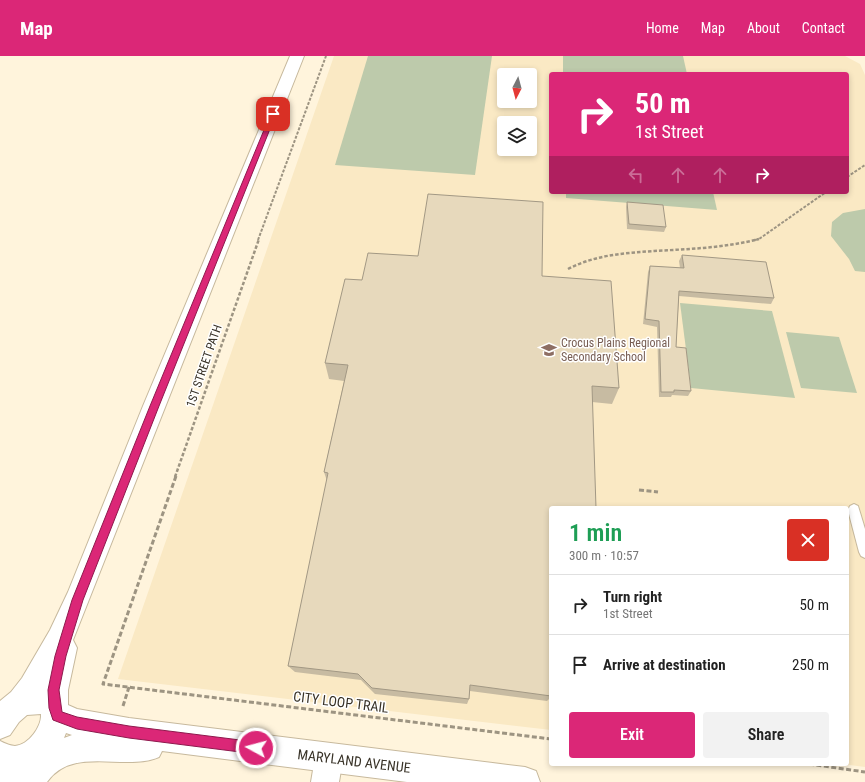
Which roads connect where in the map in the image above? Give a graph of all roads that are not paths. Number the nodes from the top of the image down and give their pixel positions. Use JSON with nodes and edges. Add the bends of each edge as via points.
{"nodes":[{"id":1,"x":297,"y":56,"type":"edge"},
{"id":2,"x":854,"y":510,"type":"dead end"},
{"id":3,"x":865,"y":552,"type":"edge"},
{"id":4,"x":78,"y":600,"type":"junction"},
{"id":5,"x":8,"y":712,"type":"edge"},
{"id":6,"x":56,"y":712,"type":"junction"},
{"id":7,"x":183,"y":739,"type":"junction"},
{"id":8,"x":22,"y":766,"type":"edge"},
{"id":9,"x":327,"y":770,"type":"edge"},
{"id":10,"x":525,"y":782,"type":"edge"}],
"edges":[{"from":1,"to":4,"type":"street","via":[[151,413]]},
{"from":2,"to":3,"type":"lane"},
{"from":4,"to":5,"type":"street","via":[[60,640],[32,688]]},
{"from":4,"to":6,"type":"street","via":[[60,656],[54,690]]},
{"from":5,"to":6,"type":"street","name":"MARYLAND AVENUE","via":[[31,699],[40,698],[48,702]]},
{"from":6,"to":7,"type":"street","name":"MARYLAND AVENUE","via":[[77,723]]},
{"from":6,"to":8,"type":"street","via":[[57,727],[53,738]]},
{"from":7,"to":8,"type":"street","via":[[148,747],[96,745]]},
{"from":7,"to":8,"type":"street","name":"MARYLAND AVENUE","via":[[74,738],[57,741]]},
{"from":7,"to":9,"type":"street","name":"MARYLAND AVENUE"},
{"from":9,"to":10,"type":"street","name":"MARYLAND AVENUE"}]}
